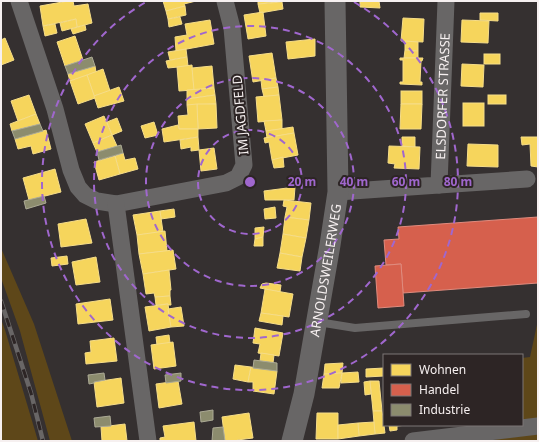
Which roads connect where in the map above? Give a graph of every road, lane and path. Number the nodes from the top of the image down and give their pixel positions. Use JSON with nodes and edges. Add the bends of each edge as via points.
{"nodes":[{"id":1,"x":19,"y":1,"type":"edge"},
{"id":2,"x":225,"y":1,"type":"edge"},
{"id":3,"x":335,"y":1,"type":"edge"},
{"id":4,"x":446,"y":1,"type":"edge"},
{"id":5,"x":527,"y":179,"type":"dead end"},
{"id":6,"x":439,"y":185,"type":"junction"},
{"id":7,"x":338,"y":192,"type":"junction"},
{"id":8,"x":116,"y":204,"type":"junction"},
{"id":9,"x":526,"y":314,"type":"dead end"},
{"id":10,"x":317,"y":322,"type":"junction"},
{"id":11,"x":538,"y":426,"type":"edge"},
{"id":12,"x":148,"y":441,"type":"edge"},
{"id":13,"x":292,"y":441,"type":"edge"},
{"id":14,"x":413,"y":441,"type":"edge"}],
"edges":[{"from":1,"to":8,"type":"street","name":"IM JAGDFELD","via":[[78,187],[97,201]]},
{"from":2,"to":8,"type":"street","name":"IM JAGDFELD","via":[[232,28],[244,165],[238,177],[226,183]]},
{"from":3,"to":7,"type":"street","name":"ARNOLDSWEILERWEG"},
{"from":4,"to":6,"type":"street","name":"ELSDORFER STRASSE"},
{"from":5,"to":6,"type":"street"},
{"from":6,"to":7,"type":"street"},
{"from":7,"to":10,"type":"street","name":"ARNOLDSWEILERWEG"},
{"from":8,"to":12,"type":"street"},
{"from":9,"to":10,"type":"lane","via":[[355,328]]},
{"from":10,"to":13,"type":"street","name":"ARNOLDSWEILERWEG","via":[[304,394]]},
{"from":11,"to":14,"type":"street"}]}
